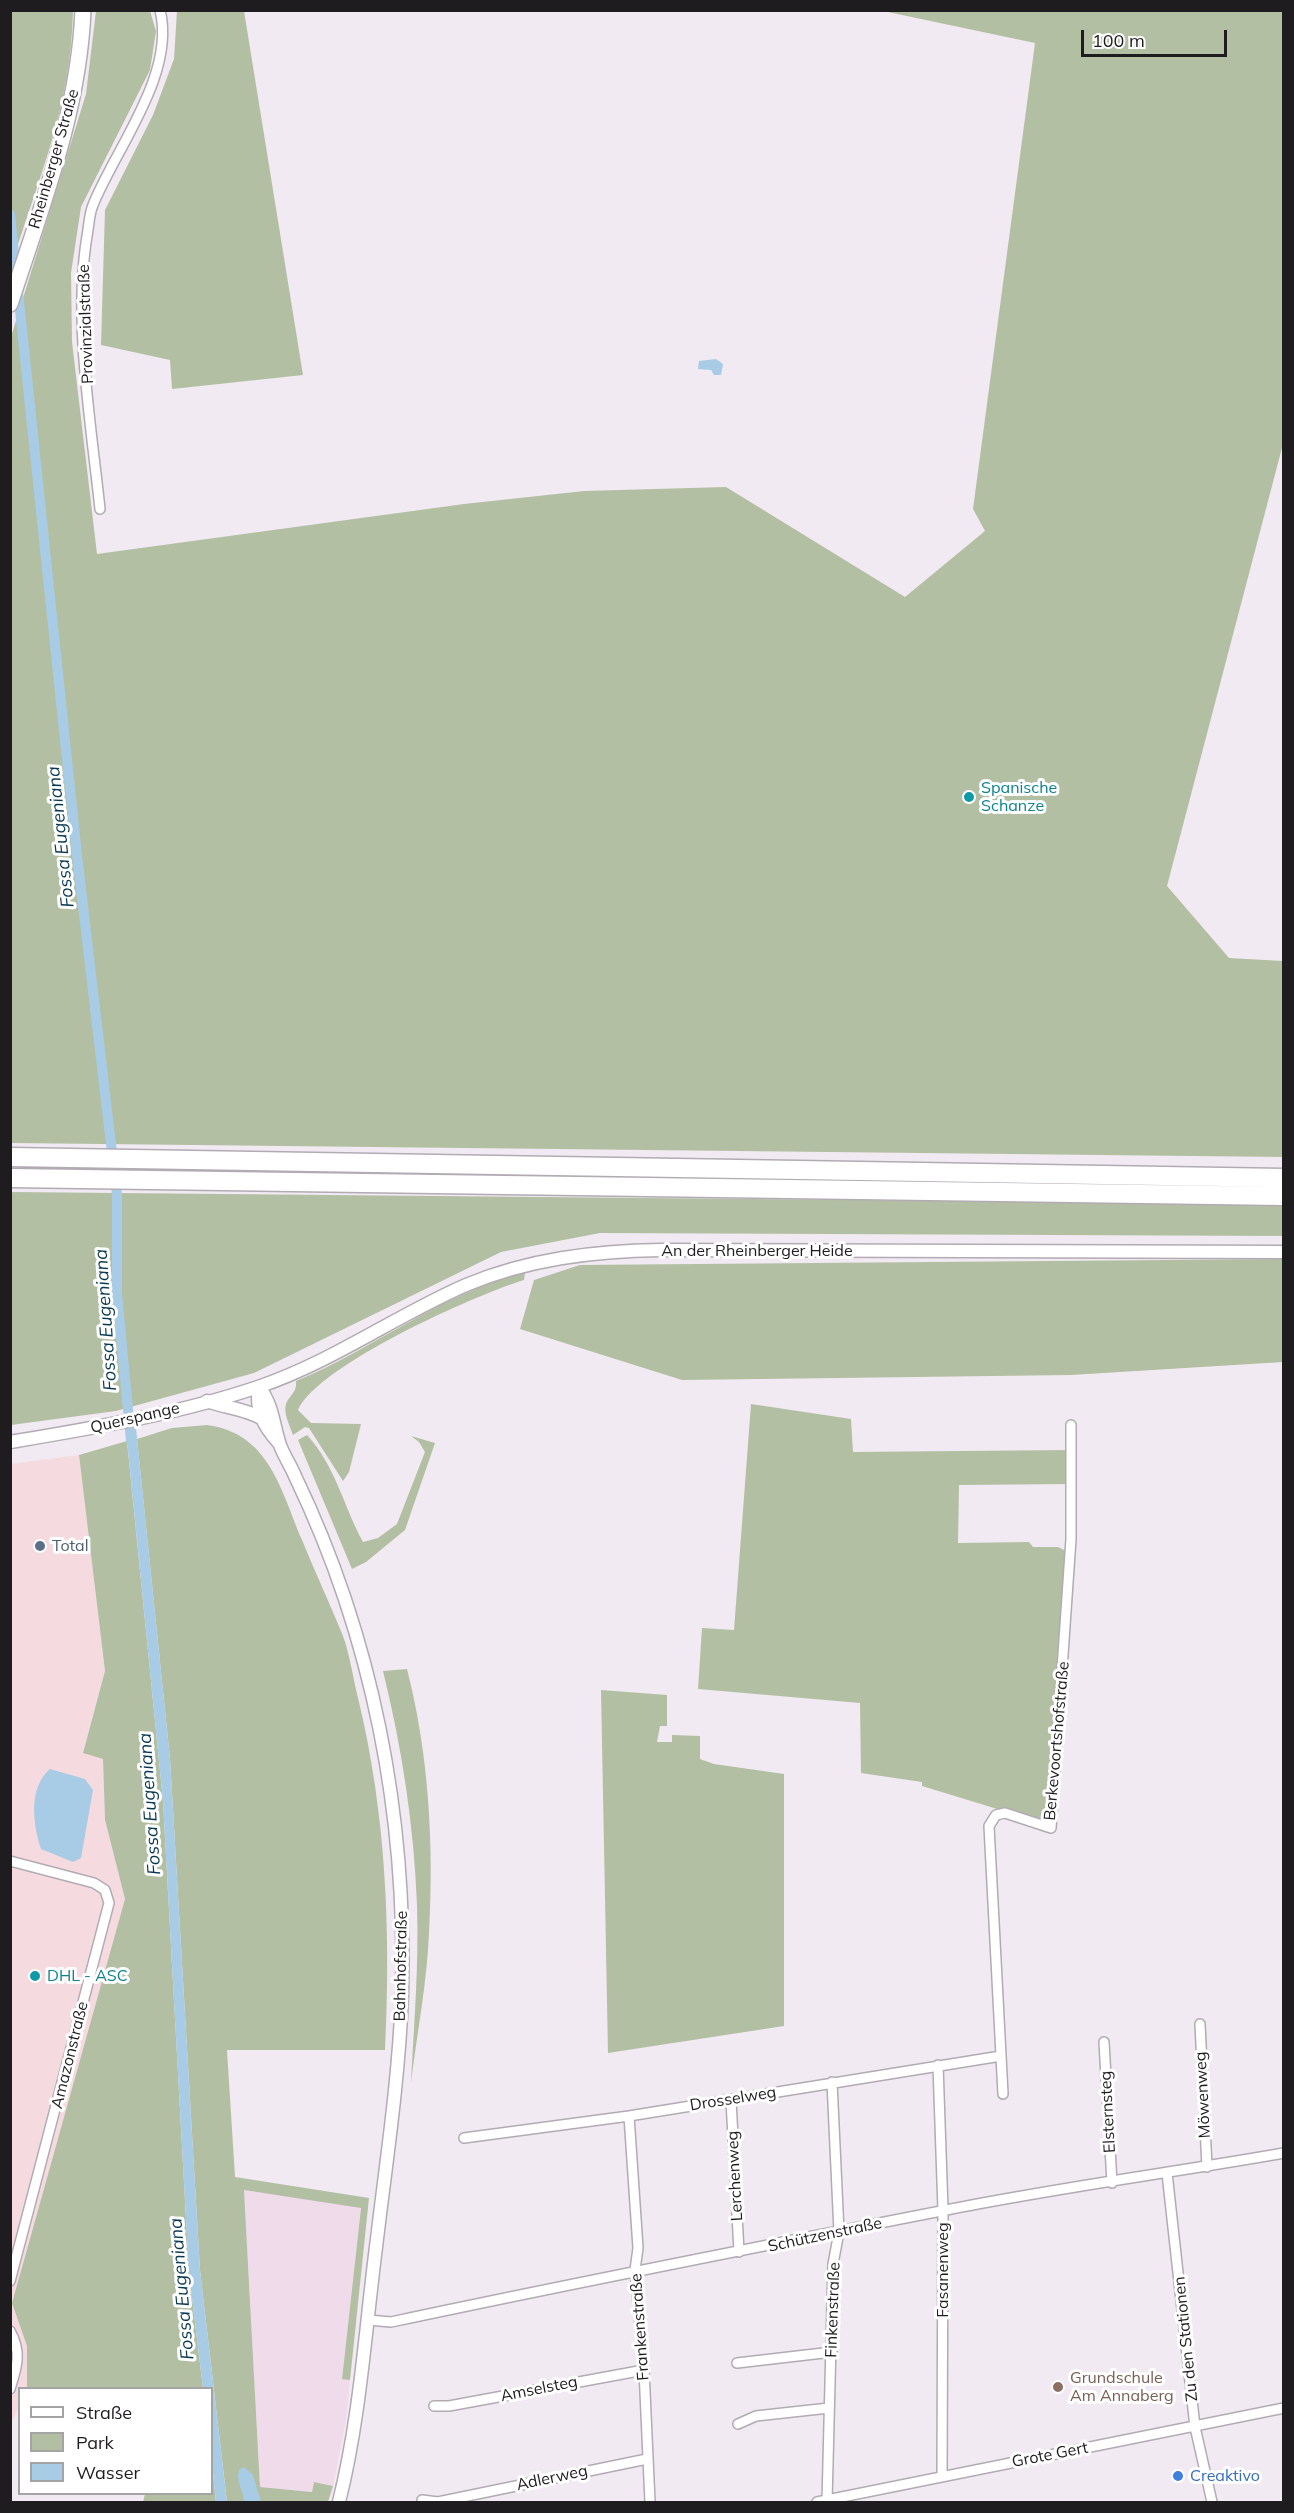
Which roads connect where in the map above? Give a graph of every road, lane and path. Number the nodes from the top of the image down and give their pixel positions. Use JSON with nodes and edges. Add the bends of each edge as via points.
{"nodes":[{"id":1,"x":83,"y":10,"type":"edge"},
{"id":2,"x":160,"y":10,"type":"edge"},
{"id":3,"x":10,"y":304,"type":"edge"},
{"id":4,"x":100,"y":508,"type":"dead end"},
{"id":5,"x":10,"y":1157,"type":"edge"},
{"id":6,"x":10,"y":1178,"type":"edge"},
{"id":7,"x":1284,"y":1178,"type":"edge"},
{"id":8,"x":1284,"y":1196,"type":"edge"},
{"id":9,"x":1284,"y":1252,"type":"edge"},
{"id":10,"x":259,"y":1387,"type":"junction"},
{"id":11,"x":207,"y":1401,"type":"junction"},
{"id":12,"x":261,"y":1418,"type":"junction"},
{"id":13,"x":1071,"y":1425,"type":"dead end"},
{"id":14,"x":10,"y":1442,"type":"edge"},
{"id":15,"x":280,"y":1446,"type":"junction"},
{"id":16,"x":10,"y":1861,"type":"edge"},
{"id":17,"x":1200,"y":2024,"type":"dead end"},
{"id":18,"x":1104,"y":2042,"type":"dead end"},
{"id":19,"x":1001,"y":2056,"type":"junction"},
{"id":20,"x":938,"y":2065,"type":"junction"},
{"id":21,"x":832,"y":2082,"type":"junction"},
{"id":22,"x":1003,"y":2094,"type":"dead end"},
{"id":23,"x":731,"y":2100,"type":"junction"},
{"id":24,"x":629,"y":2116,"type":"junction"},
{"id":25,"x":464,"y":2138,"type":"dead end"},
{"id":26,"x":1284,"y":2153,"type":"edge"},
{"id":27,"x":1207,"y":2167,"type":"junction"},
{"id":28,"x":1167,"y":2173,"type":"junction"},
{"id":29,"x":1112,"y":2183,"type":"junction"},
{"id":30,"x":943,"y":2210,"type":"junction"},
{"id":31,"x":839,"y":2232,"type":"junction"},
{"id":32,"x":738,"y":2252,"type":"junction"},
{"id":33,"x":635,"y":2270,"type":"junction"},
{"id":34,"x":10,"y":2281,"type":"edge"},
{"id":35,"x":368,"y":2320,"type":"junction"},
{"id":36,"x":10,"y":2331,"type":"edge"},
{"id":37,"x":832,"y":2352,"type":"junction"},
{"id":38,"x":737,"y":2363,"type":"dead end"},
{"id":39,"x":644,"y":2370,"type":"junction"},
{"id":40,"x":10,"y":2390,"type":"edge"},
{"id":41,"x":434,"y":2406,"type":"dead end"},
{"id":42,"x":829,"y":2408,"type":"junction"},
{"id":43,"x":1284,"y":2408,"type":"edge"},
{"id":44,"x":738,"y":2424,"type":"dead end"},
{"id":45,"x":1195,"y":2427,"type":"junction"},
{"id":46,"x":647,"y":2458,"type":"junction"},
{"id":47,"x":942,"y":2476,"type":"junction"},
{"id":48,"x":422,"y":2500,"type":"dead end"},
{"id":49,"x":827,"y":2501,"type":"edge"},
{"id":50,"x":339,"y":2502,"type":"edge"},
{"id":51,"x":650,"y":2502,"type":"edge"},
{"id":52,"x":817,"y":2502,"type":"edge"},
{"id":53,"x":1212,"y":2502,"type":"edge"}],
"edges":[{"from":1,"to":3,"type":"main road","name":"Rheinberger Straße","via":[[77,79]]},
{"from":2,"to":4,"type":"street","name":"Provinzialstraße","via":[[163,39],[156,75],[92,207],[81,269],[84,345]]},
{"from":5,"to":7,"type":"highway"},
{"from":6,"to":8,"type":"highway"},
{"from":9,"to":10,"type":"street","name":"An der Rheinberger Heide","via":[[604,1251],[503,1271]]},
{"from":10,"to":11,"type":"street","name":"Querspange"},
{"from":10,"to":12,"type":"street","name":"Bahnhofstraße","via":[[256,1402]]},
{"from":10,"to":15,"type":"street","name":"Bahnhofstraße","via":[[271,1407]]},
{"from":11,"to":12,"type":"street"},
{"from":11,"to":14,"type":"street","name":"Querspange","via":[[105,1426]]},
{"from":12,"to":15,"type":"street","name":"Bahnhofstraße"},
{"from":13,"to":19,"type":"street","name":"Berkevoortshofstraße","via":[[1071,1539],[1050,1828],[1005,1813],[996,1815],[989,1826]]},
{"from":15,"to":35,"type":"street","name":"Bahnhofstraße","via":[[323,1538],[355,1628],[384,1745],[399,1863],[402,1950],[398,2048]]},
{"from":16,"to":34,"type":"street","name":"Amazonstraße","via":[[93,1883],[105,1890],[109,1903]]},
{"from":17,"to":27,"type":"street","name":"Möwenweg"},
{"from":18,"to":29,"type":"street","name":"Elsternsteg"},
{"from":19,"to":20,"type":"street","name":"Drosselweg"},
{"from":19,"to":22,"type":"street","name":"Berkevoortshofstraße"},
{"from":20,"to":21,"type":"street","name":"Drosselweg"},
{"from":20,"to":30,"type":"street","name":"Fasanenweg"},
{"from":21,"to":23,"type":"street","name":"Drosselweg"},
{"from":21,"to":31,"type":"street","name":"Finkenstraße"},
{"from":23,"to":24,"type":"street","name":"Drosselweg"},
{"from":23,"to":32,"type":"street","name":"Lerchenweg"},
{"from":24,"to":25,"type":"street","name":"Drosselweg"},
{"from":24,"to":33,"type":"street","name":"Frankenstraße","via":[[638,2248]]},
{"from":26,"to":27,"type":"street","name":"Schützenstraße"},
{"from":27,"to":28,"type":"street","name":"Schützenstraße"},
{"from":28,"to":29,"type":"street","name":"Schützenstraße"},
{"from":28,"to":45,"type":"street","name":"Zu den Stationen"},
{"from":29,"to":30,"type":"street","name":"Schützenstraße"},
{"from":30,"to":31,"type":"street","name":"Schützenstraße"},
{"from":30,"to":47,"type":"street","name":"Fasanenweg"},
{"from":31,"to":32,"type":"street","name":"Schützenstraße"},
{"from":31,"to":37,"type":"street","name":"Finkenstraße","via":[[833,2264]]},
{"from":32,"to":33,"type":"street","name":"Schützenstraße"},
{"from":33,"to":35,"type":"street","name":"Schützenstraße","via":[[391,2322]]},
{"from":33,"to":39,"type":"street","name":"Frankenstraße"},
{"from":35,"to":50,"type":"street","name":"Bahnhofstraße","via":[[357,2416]]},
{"from":36,"to":40,"type":"street","via":[[19,2356]]},
{"from":37,"to":38,"type":"street"},
{"from":37,"to":42,"type":"street","name":"Finkenstraße"},
{"from":39,"to":41,"type":"street","name":"Amselsteg"},
{"from":39,"to":46,"type":"street","name":"Frankenstraße"},
{"from":42,"to":44,"type":"street","via":[[756,2416]]},
{"from":42,"to":49,"type":"street","name":"Finkenstraße"},
{"from":43,"to":45,"type":"street","name":"Grote Gert"},
{"from":45,"to":47,"type":"street","name":"Grote Gert"},
{"from":45,"to":53,"type":"street","name":"Zu den Stationen"},
{"from":46,"to":48,"type":"street","name":"Adlerweg","via":[[438,2502]]},
{"from":46,"to":51,"type":"street","name":"Frankenstraße"},
{"from":47,"to":49,"type":"street","name":"Grote Gert"},
{"from":49,"to":52,"type":"street","name":"Grote Gert"}]}
